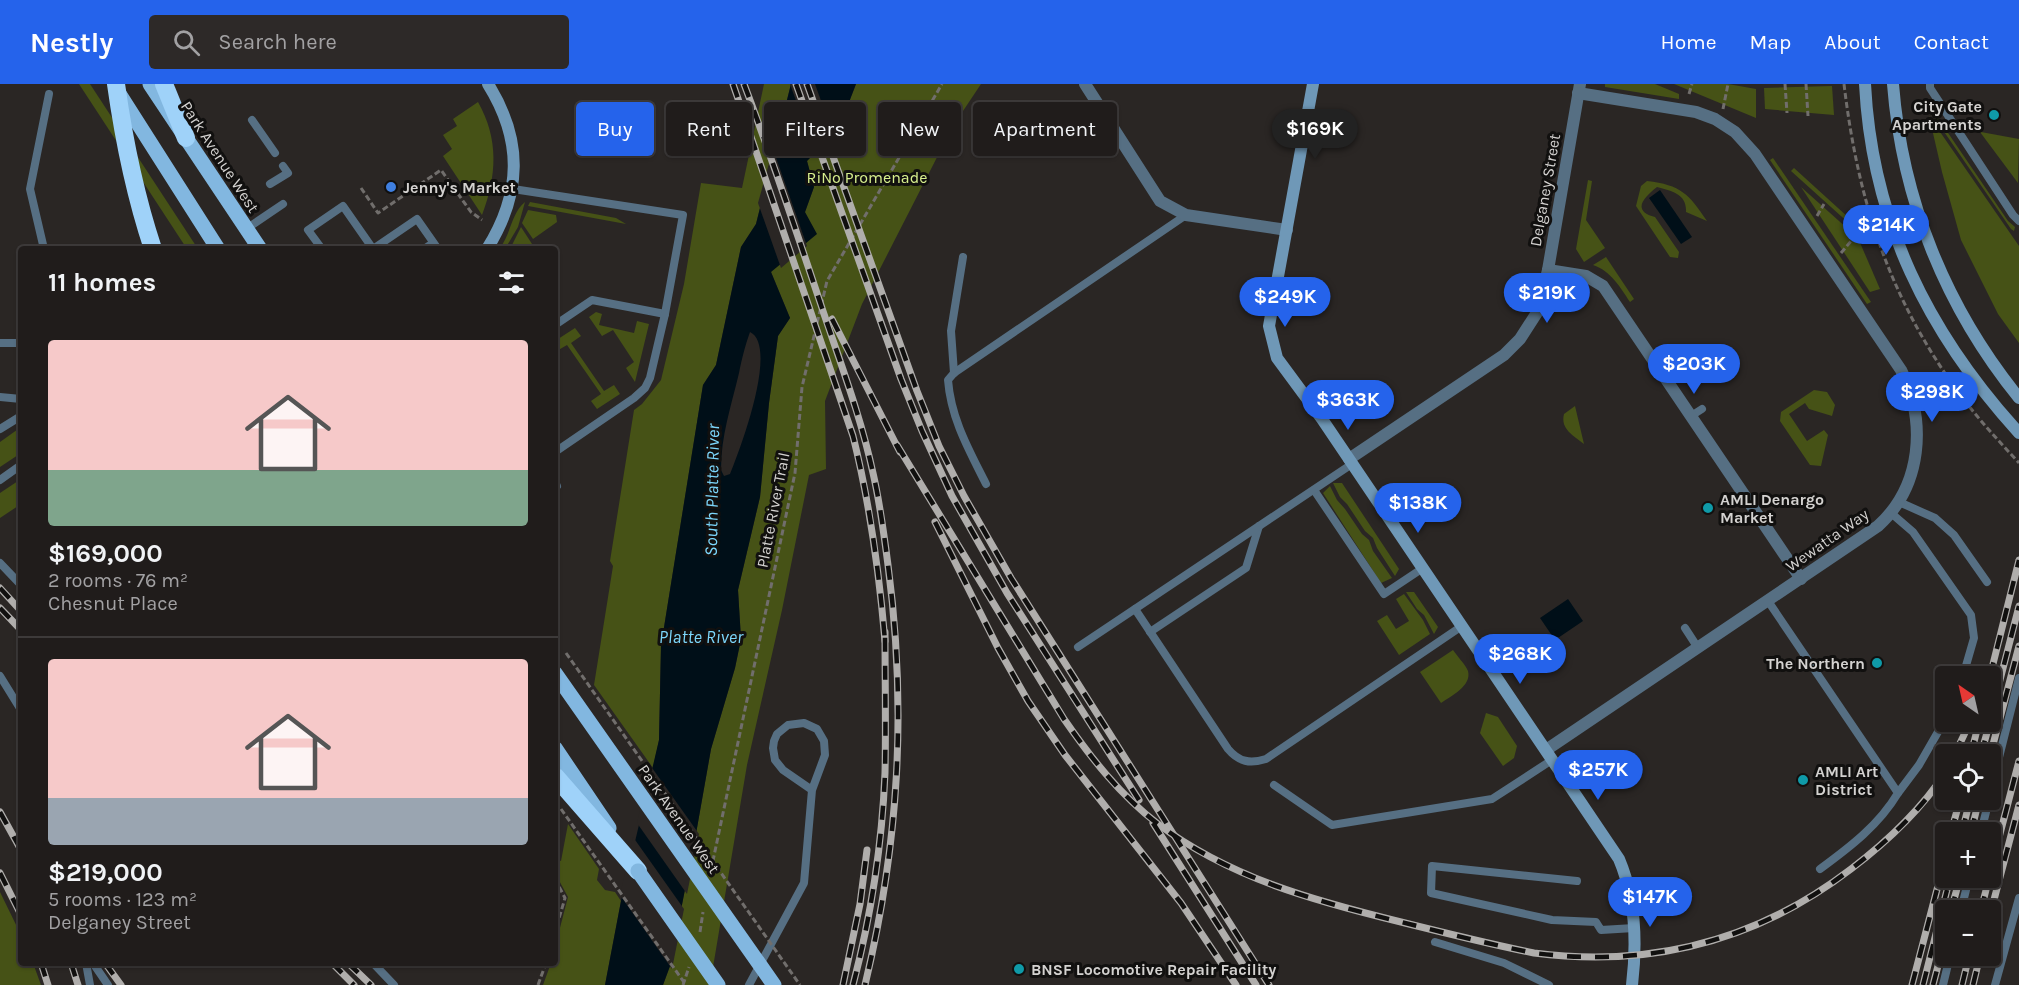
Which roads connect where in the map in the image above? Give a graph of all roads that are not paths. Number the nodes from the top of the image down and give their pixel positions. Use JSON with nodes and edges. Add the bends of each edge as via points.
{"nodes":[{"id":1,"x":115,"y":84,"type":"edge"},
{"id":2,"x":150,"y":84,"type":"edge"},
{"id":3,"x":164,"y":84,"type":"edge"},
{"id":4,"x":488,"y":84,"type":"edge"},
{"id":5,"x":1085,"y":84,"type":"edge"},
{"id":6,"x":1313,"y":84,"type":"edge"},
{"id":7,"x":1865,"y":84,"type":"edge"},
{"id":8,"x":1893,"y":84,"type":"edge"},
{"id":9,"x":1930,"y":84,"type":"edge"},
{"id":10,"x":1579,"y":88,"type":"edge"},
{"id":11,"x":49,"y":94,"type":"dead end"},
{"id":12,"x":252,"y":120,"type":"dead end"},
{"id":13,"x":186,"y":138,"type":"junction"},
{"id":14,"x":274,"y":153,"type":"dead end"},
{"id":15,"x":283,"y":165,"type":"dead end"},
{"id":16,"x":270,"y":184,"type":"dead end"},
{"id":17,"x":513,"y":189,"type":"junction"},
{"id":18,"x":283,"y":204,"type":"dead end"},
{"id":19,"x":1186,"y":215,"type":"junction"},
{"id":20,"x":2019,"y":221,"type":"edge"},
{"id":21,"x":246,"y":229,"type":"junction"},
{"id":22,"x":1287,"y":230,"type":"junction"},
{"id":23,"x":43,"y":246,"type":"edge"},
{"id":24,"x":152,"y":246,"type":"edge"},
{"id":25,"x":216,"y":246,"type":"edge"},
{"id":26,"x":258,"y":246,"type":"edge"},
{"id":27,"x":317,"y":246,"type":"edge"},
{"id":28,"x":371,"y":246,"type":"edge"},
{"id":29,"x":377,"y":246,"type":"edge"},
{"id":30,"x":436,"y":246,"type":"edge"},
{"id":31,"x":489,"y":246,"type":"edge"},
{"id":32,"x":963,"y":257,"type":"dead end"},
{"id":33,"x":1548,"y":270,"type":"junction"},
{"id":34,"x":665,"y":314,"type":"junction"},
{"id":35,"x":558,"y":323,"type":"edge"},
{"id":36,"x":0,"y":343,"type":"edge"},
{"id":37,"x":18,"y":343,"type":"edge"},
{"id":38,"x":1677,"y":372,"type":"dead end"},
{"id":39,"x":954,"y":373,"type":"junction"},
{"id":40,"x":1666,"y":379,"type":"junction"},
{"id":41,"x":0,"y":397,"type":"edge"},
{"id":42,"x":2019,"y":398,"type":"edge"},
{"id":43,"x":18,"y":399,"type":"edge"},
{"id":44,"x":1702,"y":409,"type":"dead end"},
{"id":45,"x":1691,"y":416,"type":"junction"},
{"id":46,"x":18,"y":418,"type":"edge"},
{"id":47,"x":0,"y":429,"type":"edge"},
{"id":48,"x":2019,"y":434,"type":"edge"},
{"id":49,"x":558,"y":451,"type":"edge"},
{"id":50,"x":1351,"y":462,"type":"junction"},
{"id":51,"x":18,"y":467,"type":"edge"},
{"id":52,"x":0,"y":480,"type":"edge"},
{"id":53,"x":986,"y":484,"type":"dead end"},
{"id":54,"x":1314,"y":490,"type":"junction"},
{"id":55,"x":1899,"y":502,"type":"junction"},
{"id":56,"x":1891,"y":513,"type":"junction"},
{"id":57,"x":1260,"y":526,"type":"junction"},
{"id":58,"x":0,"y":563,"type":"edge"},
{"id":59,"x":1423,"y":568,"type":"junction"},
{"id":60,"x":1801,"y":579,"type":"junction"},
{"id":61,"x":18,"y":582,"type":"edge"},
{"id":62,"x":1987,"y":582,"type":"dead end"},
{"id":63,"x":1768,"y":601,"type":"junction"},
{"id":64,"x":1135,"y":609,"type":"junction"},
{"id":65,"x":1462,"y":626,"type":"junction"},
{"id":66,"x":1685,"y":628,"type":"dead end"},
{"id":67,"x":1150,"y":632,"type":"junction"},
{"id":68,"x":1078,"y":647,"type":"dead end"},
{"id":69,"x":1698,"y":648,"type":"junction"},
{"id":70,"x":1966,"y":666,"type":"edge"},
{"id":71,"x":0,"y":676,"type":"edge"},
{"id":72,"x":558,"y":677,"type":"edge"},
{"id":73,"x":2019,"y":678,"type":"edge"},
{"id":74,"x":18,"y":705,"type":"edge"},
{"id":75,"x":1938,"y":732,"type":"edge"},
{"id":76,"x":2001,"y":749,"type":"edge"},
{"id":77,"x":558,"y":752,"type":"edge"},
{"id":78,"x":1549,"y":755,"type":"junction"},
{"id":79,"x":558,"y":779,"type":"edge"},
{"id":80,"x":1274,"y":785,"type":"dead end"},
{"id":81,"x":812,"y":790,"type":"junction"},
{"id":82,"x":1898,"y":793,"type":"junction"},
{"id":83,"x":1820,"y":869,"type":"dead end"},
{"id":84,"x":638,"y":871,"type":"junction"},
{"id":85,"x":1577,"y":881,"type":"dead end"},
{"id":86,"x":2019,"y":898,"type":"edge"},
{"id":87,"x":1635,"y":928,"type":"junction"},
{"id":88,"x":1435,"y":942,"type":"dead end"},
{"id":89,"x":87,"y":966,"type":"edge"},
{"id":90,"x":95,"y":966,"type":"edge"},
{"id":91,"x":376,"y":966,"type":"edge"},
{"id":92,"x":1948,"y":966,"type":"edge"},
{"id":93,"x":90,"y":985,"type":"edge"},
{"id":94,"x":108,"y":985,"type":"edge"},
{"id":95,"x":394,"y":985,"type":"edge"},
{"id":96,"x":718,"y":985,"type":"edge"},
{"id":97,"x":749,"y":985,"type":"edge"},
{"id":98,"x":774,"y":985,"type":"edge"},
{"id":99,"x":1549,"y":985,"type":"edge"},
{"id":100,"x":1632,"y":985,"type":"edge"},
{"id":101,"x":1943,"y":985,"type":"edge"},
{"id":102,"x":1995,"y":985,"type":"edge"}],
"edges":[{"from":1,"to":24,"type":"highway","bridge":true,"via":[[134,189]]},
{"from":1,"to":25,"type":"main road"},
{"from":2,"to":13,"type":"main road","name":"Park Avenue West"},
{"from":3,"to":13,"type":"highway"},
{"from":4,"to":17,"type":"street","via":[[509,126]]},
{"from":5,"to":19,"type":"street","via":[[1160,201]]},
{"from":6,"to":22,"type":"street"},
{"from":7,"to":48,"type":"street","via":[[1875,159],[1904,261],[1952,348],[1986,397]]},
{"from":8,"to":42,"type":"street","via":[[1905,166],[1929,245],[1968,326]]},
{"from":9,"to":20,"type":"lane"},
{"from":10,"to":33,"type":"street","name":"Delganey Street"},
{"from":10,"to":55,"type":"street","name":"Wewatta Way","via":[[1696,112],[1735,132],[1755,154],[1909,384],[1916,412],[1917,441],[1909,484]]},
{"from":11,"to":23,"type":"lane","via":[[30,189]]},
{"from":12,"to":14,"type":"lane"},
{"from":13,"to":21,"type":"main road","name":"Park Avenue West"},
{"from":15,"to":16,"type":"lane","via":[[288,173]]},
{"from":17,"to":31,"type":"street"},
{"from":17,"to":34,"type":"lane","via":[[683,215]]},
{"from":18,"to":21,"type":"lane"},
{"from":19,"to":22,"type":"street"},
{"from":19,"to":39,"type":"lane"},
{"from":21,"to":26,"type":"main road","name":"Park Avenue West"},
{"from":22,"to":50,"type":"street","via":[[1269,326],[1277,358]]},
{"from":27,"to":28,"type":"lane","via":[[308,230],[343,206]]},
{"from":29,"to":30,"type":"lane","via":[[417,219]]},
{"from":32,"to":39,"type":"lane","via":[[951,331]]},
{"from":33,"to":40,"type":"street","via":[[1586,276],[1603,286]]},
{"from":33,"to":50,"type":"street","name":"Delganey Street","via":[[1538,311],[1504,355]]},
{"from":34,"to":35,"type":"lane","via":[[592,300]]},
{"from":34,"to":49,"type":"lane","via":[[645,388]]},
{"from":36,"to":37,"type":"lane"},
{"from":38,"to":40,"type":"lane"},
{"from":39,"to":53,"type":"lane","via":[[948,380],[949,399],[958,429]]},
{"from":40,"to":45,"type":"street"},
{"from":41,"to":43,"type":"lane"},
{"from":44,"to":45,"type":"lane"},
{"from":45,"to":60,"type":"street"},
{"from":46,"to":47,"type":"lane"},
{"from":50,"to":54,"type":"lane"},
{"from":50,"to":59,"type":"street"},
{"from":51,"to":52,"type":"lane"},
{"from":54,"to":57,"type":"lane"},
{"from":54,"to":59,"type":"lane","via":[[1384,594]]},
{"from":55,"to":56,"type":"street","name":"Wewatta Way"},
{"from":55,"to":62,"type":"lane","via":[[1935,518],[1954,535]]},
{"from":56,"to":60,"type":"street","name":"Wewatta Way"},
{"from":56,"to":70,"type":"lane","via":[[1913,532],[1971,615],[1974,638]]},
{"from":57,"to":64,"type":"lane"},
{"from":57,"to":67,"type":"lane","via":[[1246,568]]},
{"from":58,"to":61,"type":"lane"},
{"from":59,"to":65,"type":"street"},
{"from":60,"to":63,"type":"street","name":"Wewatta Way"},
{"from":63,"to":69,"type":"street","name":"Wewatta Way"},
{"from":63,"to":82,"type":"lane"},
{"from":64,"to":67,"type":"lane"},
{"from":64,"to":68,"type":"lane"},
{"from":65,"to":67,"type":"lane","via":[[1266,759],[1249,762],[1228,749]]},
{"from":65,"to":78,"type":"street"},
{"from":66,"to":69,"type":"lane"},
{"from":69,"to":78,"type":"street","name":"Wewatta Way"},
{"from":71,"to":74,"type":"lane"},
{"from":72,"to":98,"type":"main road","name":"Park Avenue West","bridge":true},
{"from":73,"to":76,"type":"lane"},
{"from":75,"to":82,"type":"lane"},
{"from":77,"to":84,"type":"main road"},
{"from":78,"to":80,"type":"lane","via":[[1492,799],[1332,825]]},
{"from":78,"to":87,"type":"street","via":[[1619,859]]},
{"from":79,"to":84,"type":"highway"},
{"from":81,"to":81,"type":"lane","via":[[825,755],[822,735],[811,725],[788,725],[774,741],[775,760]]},
{"from":81,"to":97,"type":"lane","via":[[804,883]]},
{"from":82,"to":83,"type":"lane","via":[[1888,810],[1863,835]]},
{"from":84,"to":96,"type":"main road","bridge":true},
{"from":85,"to":87,"type":"lane","via":[[1432,866],[1431,893],[1552,920],[1596,922],[1601,930]]},
{"from":86,"to":102,"type":"lane"},
{"from":87,"to":100,"type":"street"},
{"from":88,"to":99,"type":"lane","via":[[1504,963]]},
{"from":89,"to":93,"type":"lane"},
{"from":90,"to":94,"type":"lane"},
{"from":91,"to":95,"type":"lane"},
{"from":92,"to":101,"type":"lane"}]}
